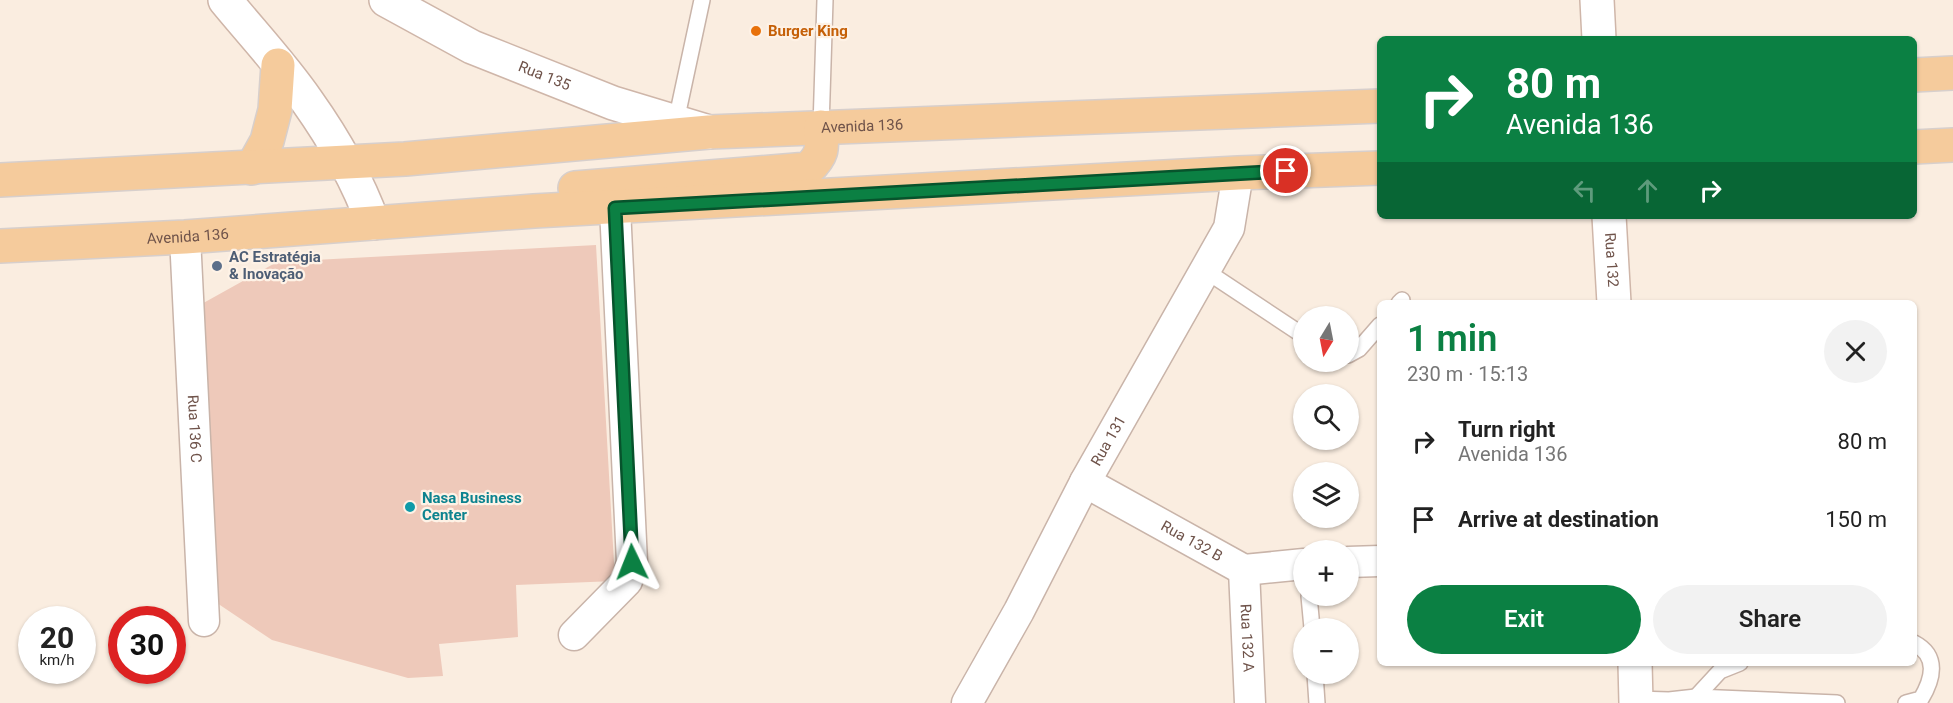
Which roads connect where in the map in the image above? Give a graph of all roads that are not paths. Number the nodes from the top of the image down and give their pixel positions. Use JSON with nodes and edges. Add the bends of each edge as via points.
{"nodes":[{"id":1,"x":225,"y":0,"type":"edge"},
{"id":2,"x":386,"y":0,"type":"edge"},
{"id":3,"x":702,"y":0,"type":"edge"},
{"id":4,"x":825,"y":0,"type":"edge"},
{"id":5,"x":1597,"y":0,"type":"edge"},
{"id":6,"x":1599,"y":36,"type":"edge"},
{"id":7,"x":278,"y":65,"type":"junction"},
{"id":8,"x":1953,"y":73,"type":"edge"},
{"id":9,"x":1917,"y":75,"type":"edge"},
{"id":10,"x":1377,"y":106,"type":"edge"},
{"id":11,"x":820,"y":127,"type":"junction"},
{"id":12,"x":674,"y":128,"type":"junction"},
{"id":13,"x":1953,"y":145,"type":"edge"},
{"id":14,"x":1917,"y":147,"type":"edge"},
{"id":15,"x":346,"y":162,"type":"junction"},
{"id":16,"x":252,"y":168,"type":"junction"},
{"id":17,"x":1377,"y":168,"type":"edge"},
{"id":18,"x":1238,"y":173,"type":"junction"},
{"id":19,"x":0,"y":180,"type":"edge"},
{"id":20,"x":615,"y":208,"type":"junction"},
{"id":21,"x":534,"y":211,"type":"junction"},
{"id":22,"x":1608,"y":219,"type":"edge"},
{"id":23,"x":373,"y":223,"type":"junction"},
{"id":24,"x":185,"y":237,"type":"junction"},
{"id":25,"x":0,"y":246,"type":"edge"},
{"id":26,"x":1206,"y":271,"type":"junction"},
{"id":27,"x":1614,"y":300,"type":"edge"},
{"id":28,"x":1377,"y":328,"type":"edge"},
{"id":29,"x":1293,"y":329,"type":"edge"},
{"id":30,"x":1359,"y":349,"type":"edge"},
{"id":31,"x":1085,"y":482,"type":"junction"},
{"id":32,"x":1377,"y":561,"type":"edge"},
{"id":33,"x":1359,"y":562,"type":"edge"},
{"id":34,"x":1293,"y":565,"type":"edge"},
{"id":35,"x":1244,"y":570,"type":"junction"},
{"id":36,"x":204,"y":621,"type":"dead end"},
{"id":37,"x":574,"y":635,"type":"dead end"},
{"id":38,"x":1917,"y":645,"type":"edge"},
{"id":39,"x":1635,"y":666,"type":"edge"},
{"id":40,"x":1732,"y":666,"type":"edge"},
{"id":41,"x":1316,"y":684,"type":"edge"},
{"id":42,"x":1696,"y":697,"type":"junction"},
{"id":43,"x":1636,"y":701,"type":"edge"},
{"id":44,"x":967,"y":703,"type":"edge"},
{"id":45,"x":1250,"y":703,"type":"edge"},
{"id":46,"x":1317,"y":703,"type":"edge"},
{"id":47,"x":1837,"y":703,"type":"edge"},
{"id":48,"x":1906,"y":703,"type":"edge"}],
"edges":[{"from":1,"to":7,"type":"main road"},
{"from":2,"to":12,"type":"main road","name":"Rua 135","via":[[472,47]]},
{"from":3,"to":12,"type":"lane"},
{"from":4,"to":11,"type":"lane"},
{"from":5,"to":6,"type":"main road"},
{"from":7,"to":15,"type":"main road","via":[[307,100]]},
{"from":7,"to":16,"type":"main road","via":[[267,141]]},
{"from":8,"to":9,"type":"main road"},
{"from":10,"to":11,"type":"main road","name":"Avenida 136"},
{"from":11,"to":12,"type":"main road","name":"Avenida 136","via":[[709,132]]},
{"from":11,"to":21,"type":"main road","via":[[822,150],[808,169],[558,190]]},
{"from":12,"to":15,"type":"main road","name":"Avenida 136","via":[[405,159]]},
{"from":13,"to":14,"type":"main road"},
{"from":15,"to":16,"type":"main road","name":"Avenida 136"},
{"from":15,"to":23,"type":"main road"},
{"from":16,"to":19,"type":"main road","name":"Avenida 136"},
{"from":17,"to":18,"type":"main road","name":"Avenida 136"},
{"from":18,"to":20,"type":"main road","name":"Avenida 136"},
{"from":18,"to":26,"type":"street","name":"Rua 131","via":[[1229,228]]},
{"from":20,"to":21,"type":"main road","name":"Avenida 136"},
{"from":20,"to":37,"type":"street","via":[[632,562],[627,581]]},
{"from":21,"to":23,"type":"main road","name":"Avenida 136"},
{"from":22,"to":27,"type":"main road","name":"Rua 132"},
{"from":23,"to":24,"type":"main road","name":"Avenida 136"},
{"from":24,"to":25,"type":"main road","name":"Avenida 136"},
{"from":24,"to":36,"type":"street","name":"Rua 136 C"},
{"from":26,"to":29,"type":"lane"},
{"from":26,"to":31,"type":"street","name":"Rua 131"},
{"from":28,"to":30,"type":"lane"},
{"from":31,"to":35,"type":"street","name":"Rua 132 B"},
{"from":31,"to":44,"type":"street","name":"Rua 131"},
{"from":32,"to":33,"type":"street"},
{"from":34,"to":35,"type":"street"},
{"from":35,"to":45,"type":"street","name":"Rua 132 A"},
{"from":38,"to":48,"type":"lane","via":[[1925,651],[1933,669],[1930,685],[1921,699]]},
{"from":39,"to":43,"type":"main road"},
{"from":40,"to":42,"type":"lane","via":[[1720,671]]},
{"from":41,"to":46,"type":"lane"},
{"from":42,"to":43,"type":"lane"},
{"from":42,"to":47,"type":"lane"}]}
